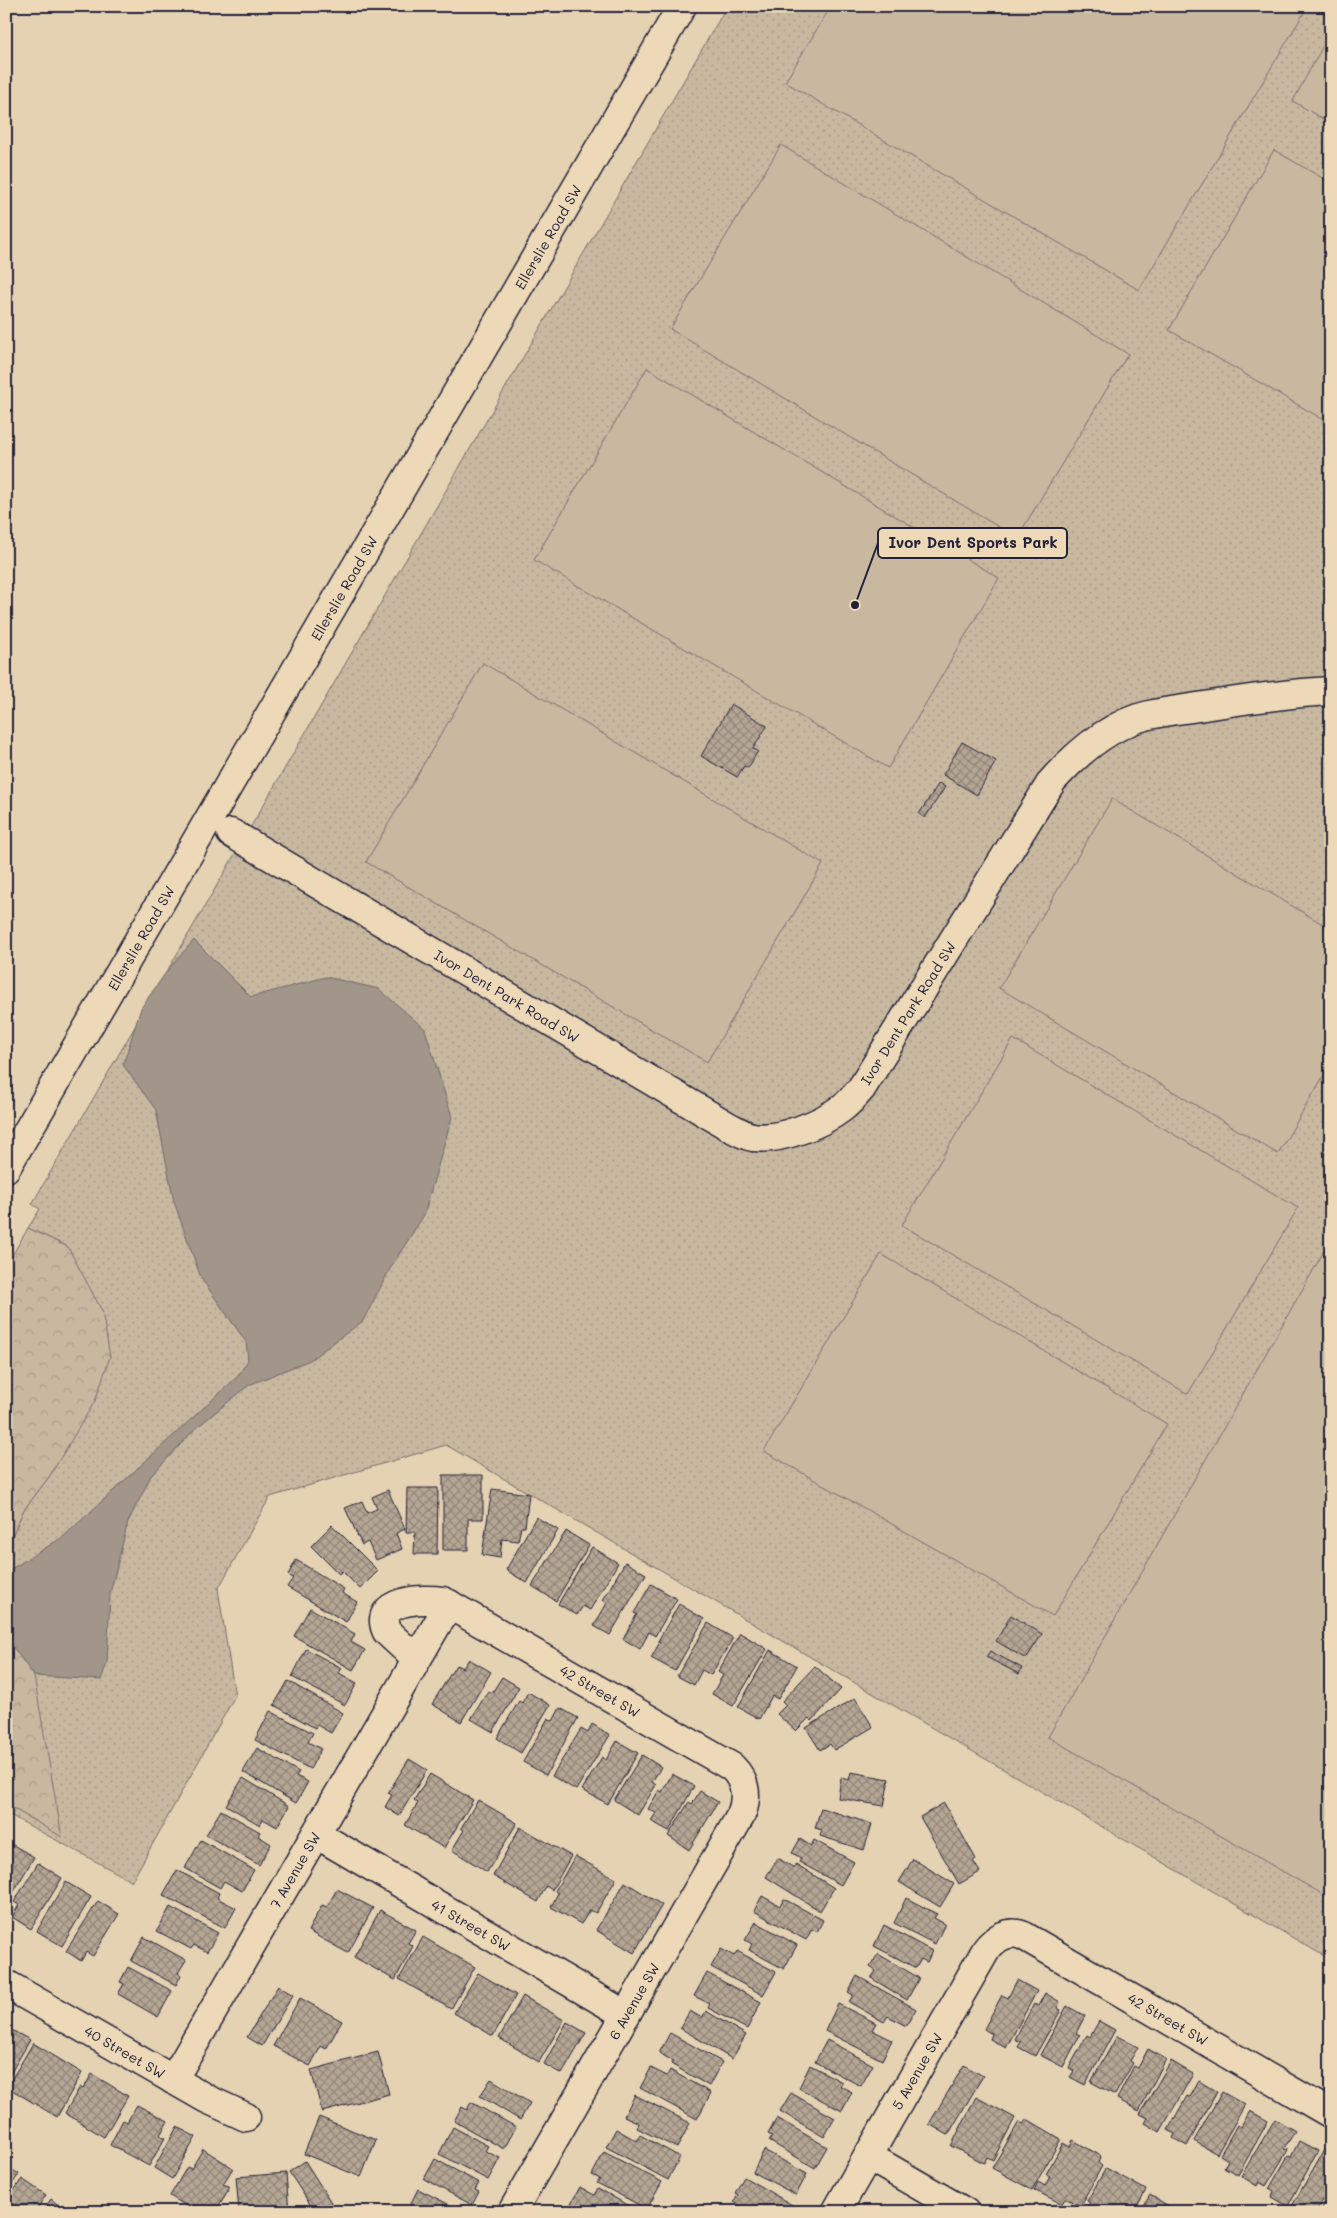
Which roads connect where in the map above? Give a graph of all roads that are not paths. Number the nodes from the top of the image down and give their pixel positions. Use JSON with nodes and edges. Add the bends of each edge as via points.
{"nodes":[{"id":1,"x":682,"y":6,"type":"edge"},
{"id":2,"x":1331,"y":691,"type":"edge"},
{"id":3,"x":231,"y":833,"type":"dead end"},
{"id":4,"x":6,"y":1168,"type":"edge"},
{"id":5,"x":449,"y":1604,"type":"junction"},
{"id":6,"x":416,"y":1659,"type":"junction"},
{"id":7,"x":744,"y":1786,"type":"joint"},
{"id":8,"x":316,"y":1834,"type":"junction"},
{"id":9,"x":1003,"y":1936,"type":"joint"},
{"id":10,"x":6,"y":1984,"type":"edge"},
{"id":11,"x":626,"y":2015,"type":"junction"},
{"id":12,"x":173,"y":2080,"type":"junction"},
{"id":13,"x":1331,"y":2114,"type":"edge"},
{"id":14,"x":246,"y":2117,"type":"dead end"},
{"id":15,"x":868,"y":2156,"type":"junction"},
{"id":16,"x":512,"y":2212,"type":"edge"},
{"id":17,"x":836,"y":2212,"type":"edge"},
{"id":18,"x":965,"y":2212,"type":"edge"}],
"edges":[{"from":1,"to":4,"type":"street","name":"Ellerslie Road SW"},
{"from":2,"to":3,"type":"street","name":"Ivor Dent Park Road SW","via":[[1284,693],[1147,715],[1095,741],[1073,758],[1052,781],[861,1089],[842,1108],[822,1121],[775,1136],[753,1137],[728,1126]]},
{"from":5,"to":6,"type":"street","name":"7 Avenue SW"},
{"from":5,"to":6,"type":"street","via":[[436,1600],[409,1601],[388,1612],[384,1627]]},
{"from":5,"to":7,"type":"street","name":"42 Street SW","via":[[732,1767]]},
{"from":6,"to":8,"type":"street","name":"7 Avenue SW"},
{"from":7,"to":11,"type":"street","name":"6 Avenue SW","via":[[746,1797],[741,1815]]},
{"from":8,"to":11,"type":"street","name":"41 Street SW"},
{"from":8,"to":12,"type":"street","name":"7 Avenue SW"},
{"from":9,"to":13,"type":"street","name":"42 Street SW","via":[[1017,1933],[1024,1936]]},
{"from":9,"to":15,"type":"street","name":"5 Avenue SW","via":[[986,1950]]},
{"from":10,"to":12,"type":"street","name":"40 Street SW"},
{"from":11,"to":16,"type":"street","name":"6 Avenue SW"},
{"from":12,"to":14,"type":"street","name":"40 Street SW"},
{"from":15,"to":17,"type":"street","name":"5 Avenue SW"},
{"from":15,"to":18,"type":"street"}]}
